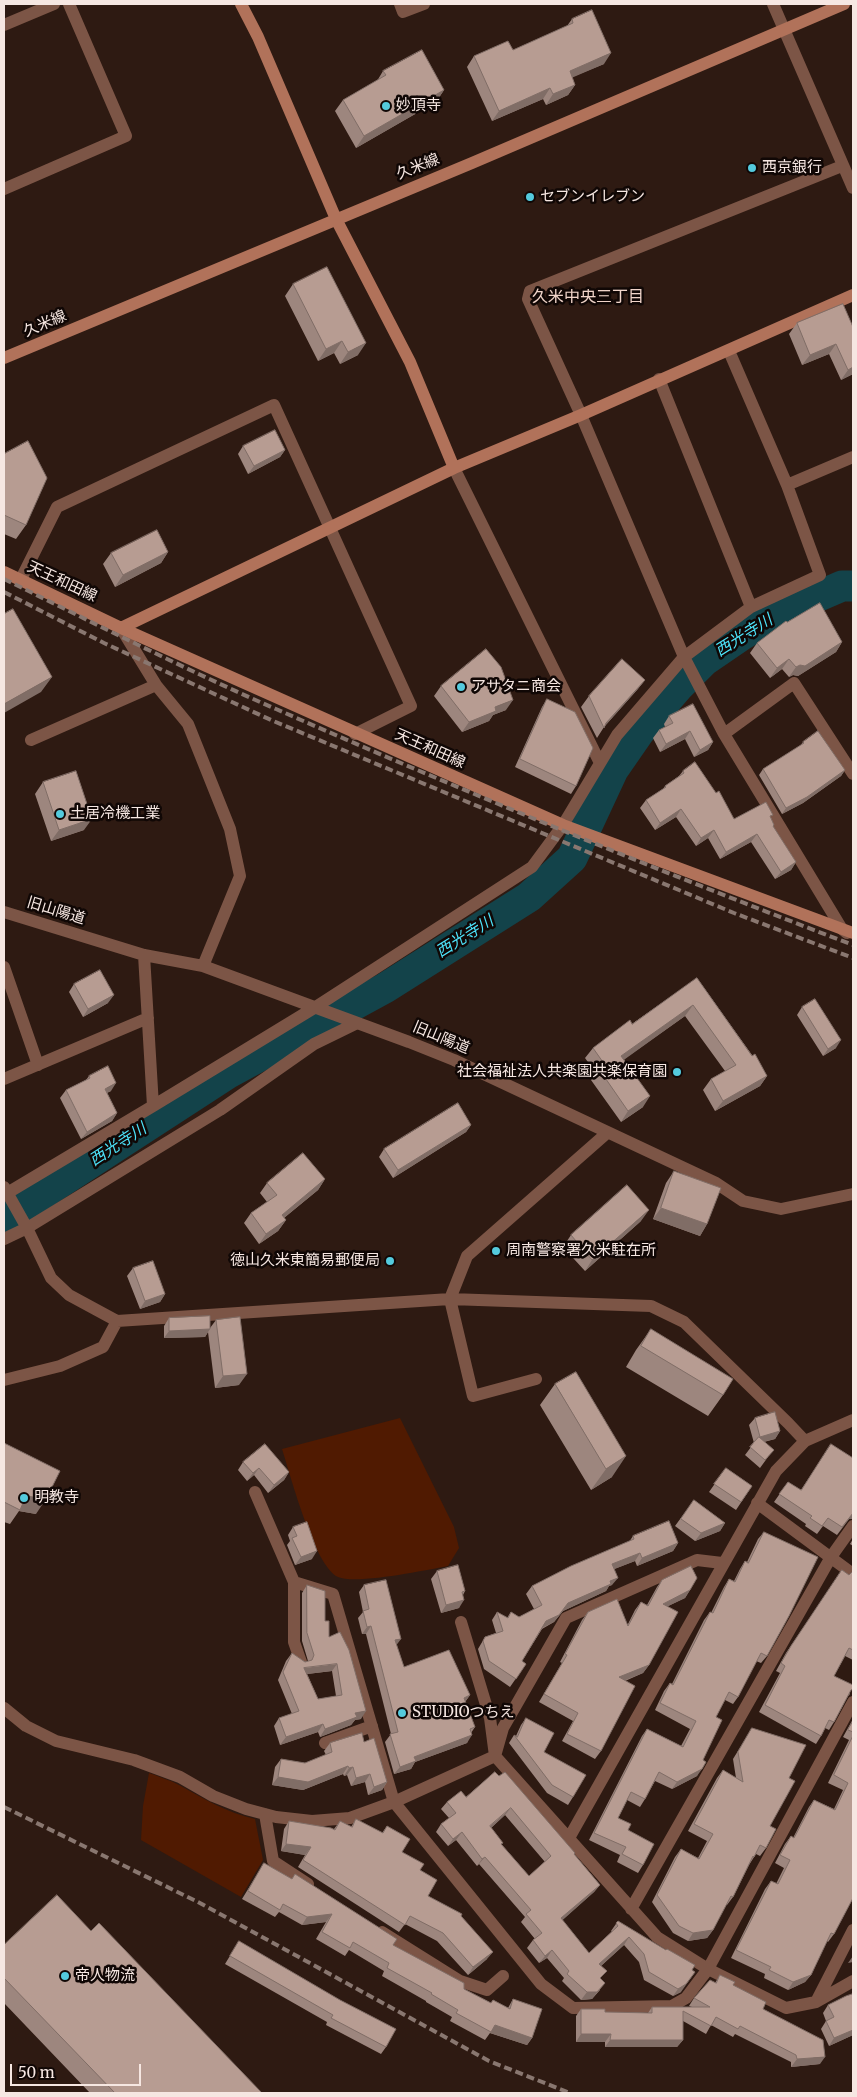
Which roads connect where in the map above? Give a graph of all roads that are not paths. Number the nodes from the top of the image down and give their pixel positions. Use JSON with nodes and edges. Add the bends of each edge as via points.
{"nodes":[{"id":1,"x":54,"y":4,"type":"edge"},
{"id":2,"x":68,"y":4,"type":"edge"},
{"id":3,"x":241,"y":4,"type":"edge"},
{"id":4,"x":400,"y":4,"type":"edge"},
{"id":5,"x":424,"y":4,"type":"edge"},
{"id":6,"x":773,"y":4,"type":"edge"},
{"id":7,"x":844,"y":4,"type":"edge"},
{"id":8,"x":4,"y":25,"type":"edge"},
{"id":9,"x":783,"y":29,"type":"junction"},
{"id":10,"x":842,"y":166,"type":"junction"},
{"id":11,"x":853,"y":188,"type":"edge"},
{"id":12,"x":4,"y":189,"type":"edge"},
{"id":13,"x":336,"y":219,"type":"junction"},
{"id":14,"x":853,"y":295,"type":"edge"},
{"id":15,"x":729,"y":350,"type":"junction"},
{"id":16,"x":4,"y":358,"type":"edge"},
{"id":17,"x":659,"y":379,"type":"junction"},
{"id":18,"x":581,"y":415,"type":"junction"},
{"id":19,"x":853,"y":457,"type":"edge"},
{"id":20,"x":454,"y":468,"type":"junction"},
{"id":21,"x":786,"y":485,"type":"junction"},
{"id":22,"x":329,"y":529,"type":"junction"},
{"id":23,"x":4,"y":572,"type":"edge"},
{"id":24,"x":20,"y":581,"type":"junction"},
{"id":25,"x":751,"y":606,"type":"junction"},
{"id":26,"x":121,"y":628,"type":"junction"},
{"id":27,"x":684,"y":657,"type":"junction"},
{"id":28,"x":156,"y":685,"type":"junction"},
{"id":29,"x":355,"y":734,"type":"junction"},
{"id":30,"x":724,"y":734,"type":"junction"},
{"id":31,"x":32,"y":740,"type":"dead end"},
{"id":32,"x":600,"y":763,"type":"junction"},
{"id":33,"x":853,"y":774,"type":"edge"},
{"id":34,"x":563,"y":825,"type":"junction"},
{"id":35,"x":4,"y":912,"type":"edge"},
{"id":36,"x":848,"y":931,"type":"edge"},
{"id":37,"x":853,"y":938,"type":"edge"},
{"id":38,"x":144,"y":955,"type":"junction"},
{"id":39,"x":203,"y":966,"type":"junction"},
{"id":40,"x":4,"y":967,"type":"edge"},
{"id":41,"x":314,"y":1008,"type":"junction"},
{"id":42,"x":148,"y":1018,"type":"junction"},
{"id":43,"x":357,"y":1023,"type":"junction"},
{"id":44,"x":38,"y":1065,"type":"junction"},
{"id":45,"x":4,"y":1079,"type":"edge"},
{"id":46,"x":153,"y":1106,"type":"junction"},
{"id":47,"x":607,"y":1133,"type":"junction"},
{"id":48,"x":5,"y":1191,"type":"edge"},
{"id":49,"x":853,"y":1194,"type":"edge"},
{"id":50,"x":27,"y":1228,"type":"junction"},
{"id":51,"x":4,"y":1240,"type":"edge"},
{"id":52,"x":450,"y":1299,"type":"junction"},
{"id":53,"x":117,"y":1321,"type":"junction"},
{"id":54,"x":536,"y":1379,"type":"dead end"},
{"id":55,"x":4,"y":1380,"type":"edge"},
{"id":56,"x":853,"y":1420,"type":"edge"},
{"id":57,"x":805,"y":1441,"type":"junction"},
{"id":58,"x":256,"y":1492,"type":"dead end"},
{"id":59,"x":757,"y":1503,"type":"junction"},
{"id":60,"x":853,"y":1526,"type":"edge"},
{"id":61,"x":831,"y":1557,"type":"junction"},
{"id":62,"x":722,"y":1563,"type":"junction"},
{"id":63,"x":853,"y":1574,"type":"edge"},
{"id":64,"x":294,"y":1582,"type":"junction"},
{"id":65,"x":461,"y":1622,"type":"dead end"},
{"id":66,"x":301,"y":1662,"type":"edge"},
{"id":67,"x":853,"y":1702,"type":"edge"},
{"id":68,"x":4,"y":1708,"type":"edge"},
{"id":69,"x":372,"y":1726,"type":"junction"},
{"id":70,"x":325,"y":1743,"type":"dead end"},
{"id":71,"x":495,"y":1756,"type":"junction"},
{"id":72,"x":394,"y":1802,"type":"junction"},
{"id":73,"x":265,"y":1814,"type":"junction"},
{"id":74,"x":568,"y":1838,"type":"junction"},
{"id":75,"x":320,"y":1892,"type":"edge"},
{"id":76,"x":631,"y":1909,"type":"junction"},
{"id":77,"x":375,"y":1927,"type":"edge"},
{"id":78,"x":853,"y":1930,"type":"edge"},
{"id":79,"x":708,"y":1969,"type":"junction"},
{"id":80,"x":502,"y":1976,"type":"dead end"},
{"id":81,"x":853,"y":1981,"type":"edge"},
{"id":82,"x":816,"y":2002,"type":"junction"}],
"edges":[{"from":1,"to":8,"type":"street"},
{"from":2,"to":12,"type":"street","via":[[126,136]]},
{"from":3,"to":13,"type":"street"},
{"from":4,"to":5,"type":"street","via":[[403,12]]},
{"from":6,"to":9,"type":"street"},
{"from":7,"to":9,"type":"street","name":"久米線"},
{"from":9,"to":10,"type":"street"},
{"from":9,"to":13,"type":"street","name":"久米線"},
{"from":10,"to":11,"type":"street"},
{"from":10,"to":18,"type":"street","via":[[530,291],[528,299]]},
{"from":13,"to":16,"type":"street","name":"久米線"},
{"from":13,"to":20,"type":"street","via":[[410,362]]},
{"from":14,"to":15,"type":"street"},
{"from":15,"to":17,"type":"street"},
{"from":15,"to":21,"type":"street"},
{"from":17,"to":18,"type":"street"},
{"from":17,"to":25,"type":"street"},
{"from":18,"to":20,"type":"street"},
{"from":18,"to":27,"type":"street"},
{"from":19,"to":21,"type":"street"},
{"from":20,"to":22,"type":"street"},
{"from":20,"to":32,"type":"street"},
{"from":21,"to":25,"type":"street","via":[[820,576]]},
{"from":22,"to":24,"type":"street","via":[[274,405],[57,507]]},
{"from":22,"to":26,"type":"street"},
{"from":22,"to":29,"type":"street","via":[[411,706]]},
{"from":23,"to":24,"type":"street","name":"天王和田線"},
{"from":24,"to":26,"type":"street","name":"天王和田線"},
{"from":25,"to":27,"type":"street"},
{"from":26,"to":28,"type":"street"},
{"from":26,"to":29,"type":"street","name":"天王和田線"},
{"from":27,"to":30,"type":"street"},
{"from":27,"to":32,"type":"street","via":[[617,735]]},
{"from":28,"to":31,"type":"street"},
{"from":28,"to":39,"type":"street","via":[[188,724],[230,829],[240,876]]},
{"from":29,"to":34,"type":"street","name":"天王和田線"},
{"from":30,"to":33,"type":"street","via":[[794,683]]},
{"from":30,"to":36,"type":"street"},
{"from":32,"to":34,"type":"street"},
{"from":34,"to":36,"type":"street","name":"天王和田線"},
{"from":34,"to":41,"type":"street","via":[[532,866]]},
{"from":35,"to":38,"type":"street","name":"旧山陽道"},
{"from":36,"to":37,"type":"street"},
{"from":38,"to":39,"type":"street","name":"旧山陽道"},
{"from":38,"to":42,"type":"street"},
{"from":39,"to":41,"type":"street","name":"旧山陽道"},
{"from":40,"to":44,"type":"street"},
{"from":41,"to":43,"type":"street","name":"旧山陽道"},
{"from":41,"to":46,"type":"street"},
{"from":42,"to":44,"type":"street"},
{"from":42,"to":46,"type":"street"},
{"from":43,"to":47,"type":"street","name":"旧山陽道","via":[[454,1060]]},
{"from":43,"to":50,"type":"street","via":[[314,1044],[220,1110]]},
{"from":44,"to":45,"type":"street"},
{"from":46,"to":48,"type":"street"},
{"from":47,"to":49,"type":"street","name":"旧山陽道","via":[[716,1183],[744,1201],[781,1209]]},
{"from":47,"to":52,"type":"street","via":[[467,1256]]},
{"from":48,"to":50,"type":"street"},
{"from":50,"to":51,"type":"street"},
{"from":50,"to":53,"type":"street","via":[[51,1278],[69,1295]]},
{"from":52,"to":53,"type":"street"},
{"from":52,"to":54,"type":"street","via":[[473,1396]]},
{"from":52,"to":57,"type":"street","via":[[651,1306],[684,1322]]},
{"from":53,"to":55,"type":"street","via":[[103,1347],[60,1366]]},
{"from":56,"to":57,"type":"street"},
{"from":57,"to":59,"type":"street","via":[[776,1471]]},
{"from":58,"to":64,"type":"street"},
{"from":59,"to":61,"type":"street"},
{"from":59,"to":62,"type":"street"},
{"from":60,"to":61,"type":"street"},
{"from":61,"to":63,"type":"street"},
{"from":61,"to":76,"type":"street"},
{"from":62,"to":71,"type":"street","via":[[697,1560],[566,1618],[503,1728]]},
{"from":62,"to":74,"type":"street"},
{"from":64,"to":66,"type":"street","via":[[294,1642]]},
{"from":64,"to":69,"type":"street","via":[[333,1594]]},
{"from":65,"to":71,"type":"street","via":[[490,1718]]},
{"from":67,"to":79,"type":"street"},
{"from":68,"to":73,"type":"street","via":[[26,1726],[56,1741],[134,1760],[246,1810]]},
{"from":69,"to":70,"type":"street"},
{"from":69,"to":72,"type":"street"},
{"from":71,"to":72,"type":"street"},
{"from":71,"to":74,"type":"street"},
{"from":72,"to":73,"type":"street","via":[[350,1818],[312,1821]]},
{"from":72,"to":79,"type":"street","via":[[541,1984],[573,2008],[672,2006],[686,1998]]},
{"from":73,"to":75,"type":"street","via":[[273,1861]]},
{"from":74,"to":76,"type":"street"},
{"from":76,"to":79,"type":"street","via":[[656,1937]]},
{"from":77,"to":80,"type":"street","via":[[460,1982],[486,1990]]},
{"from":78,"to":82,"type":"street"},
{"from":79,"to":82,"type":"street","via":[[786,2008]]},
{"from":81,"to":82,"type":"street"}]}
